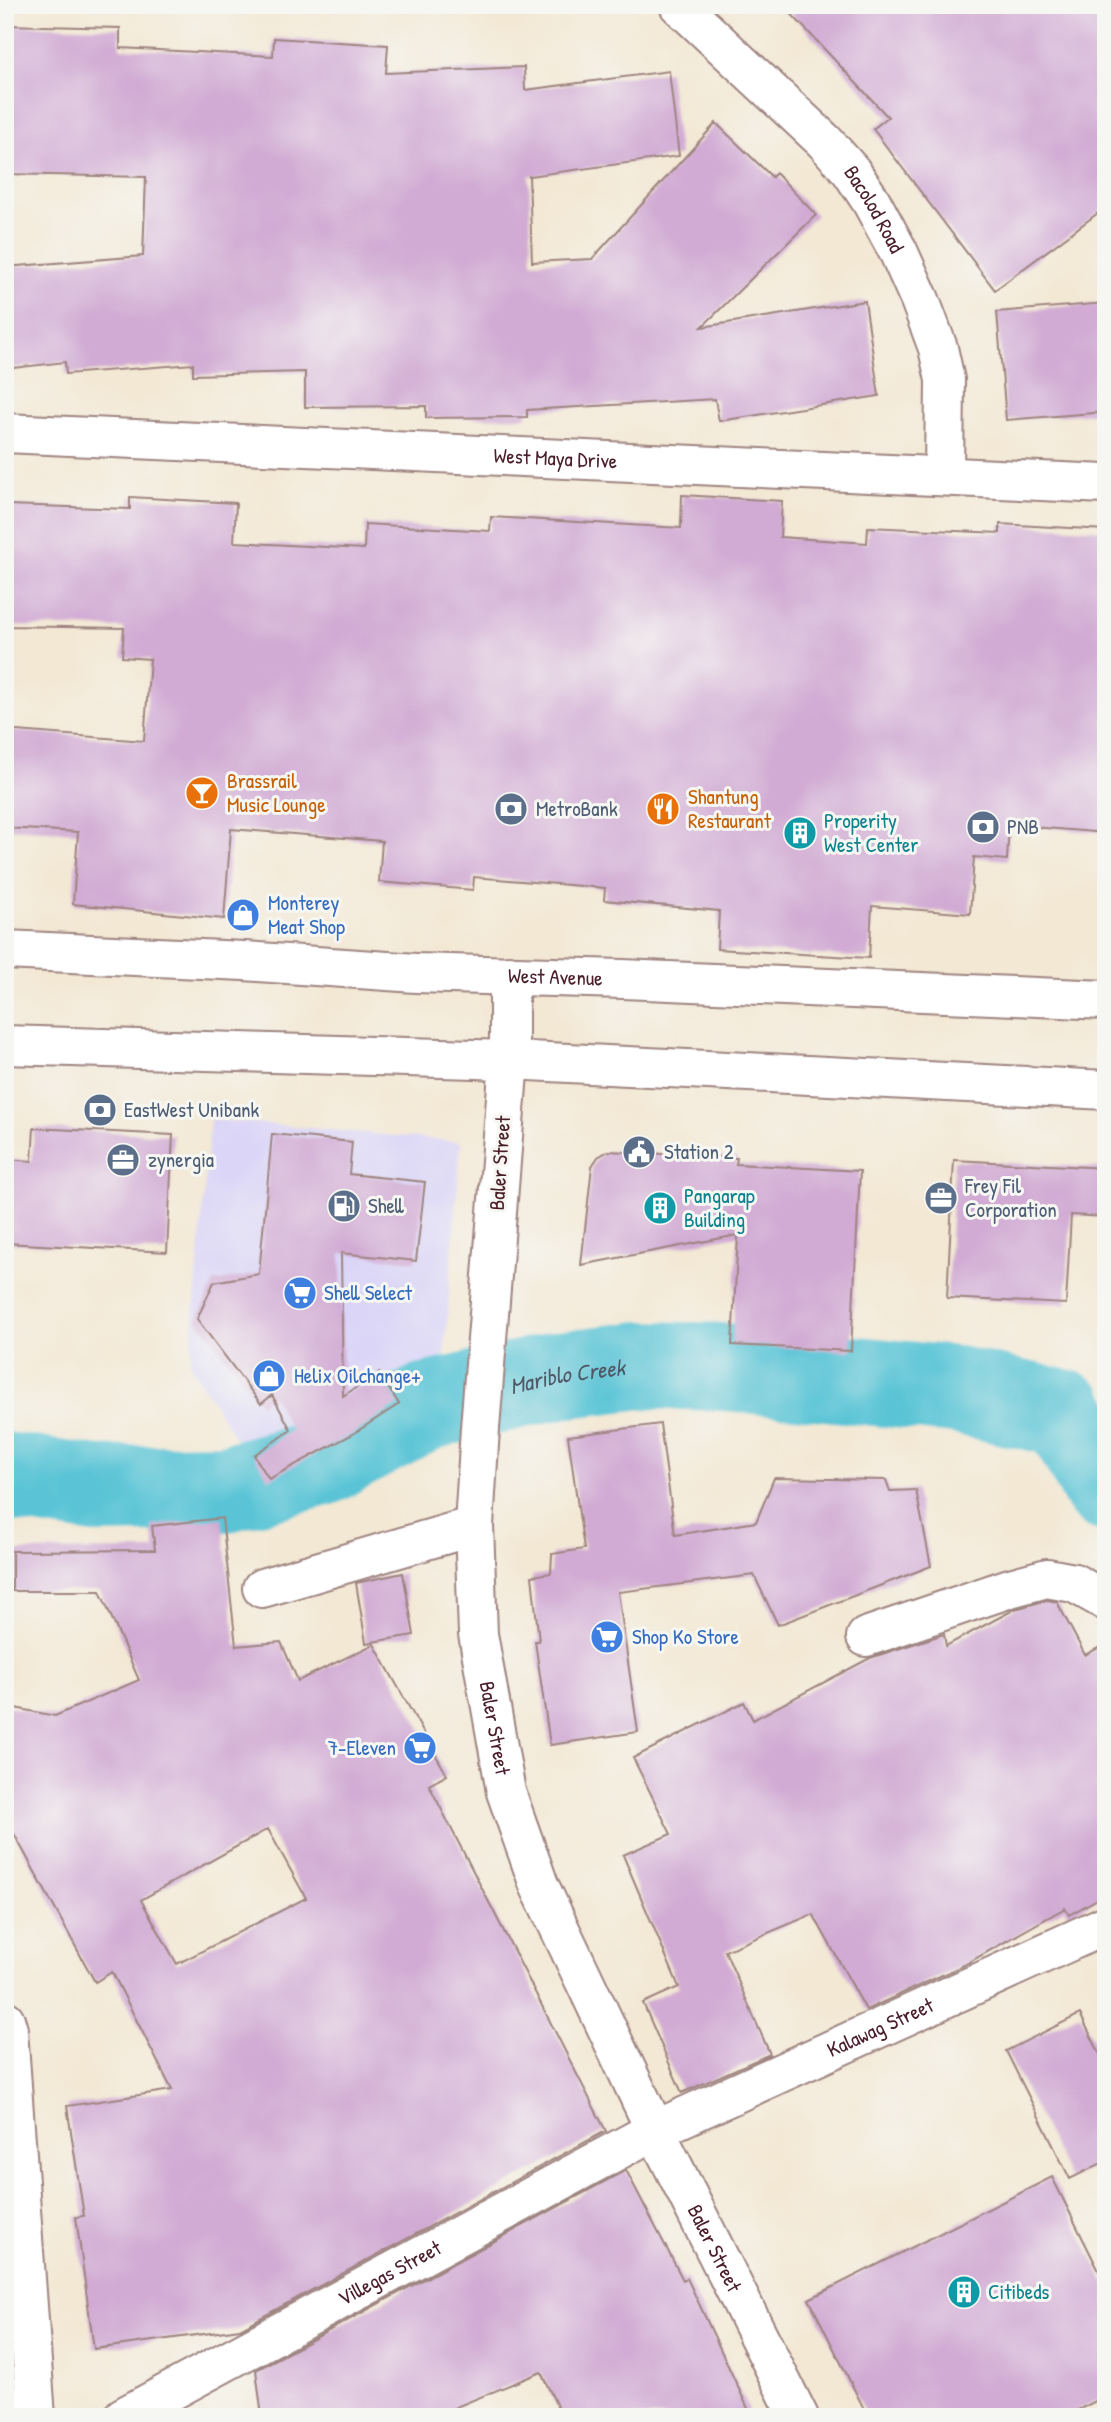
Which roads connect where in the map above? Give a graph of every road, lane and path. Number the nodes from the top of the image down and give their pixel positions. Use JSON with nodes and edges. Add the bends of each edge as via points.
{"nodes":[{"id":1,"x":679,"y":5,"type":"edge"},
{"id":2,"x":5,"y":432,"type":"edge"},
{"id":3,"x":944,"y":476,"type":"junction"},
{"id":4,"x":1106,"y":484,"type":"edge"},
{"id":5,"x":5,"y":950,"type":"edge"},
{"id":6,"x":509,"y":975,"type":"junction"},
{"id":7,"x":1106,"y":1000,"type":"edge"},
{"id":8,"x":5,"y":1045,"type":"edge"},
{"id":9,"x":509,"y":1060,"type":"junction"},
{"id":10,"x":1106,"y":1090,"type":"edge"},
{"id":11,"x":474,"y":1526,"type":"junction"},
{"id":12,"x":262,"y":1588,"type":"dead end"},
{"id":13,"x":1100,"y":1597,"type":"edge"},
{"id":14,"x":866,"y":1637,"type":"dead end"},
{"id":15,"x":1106,"y":1925,"type":"edge"},
{"id":16,"x":5,"y":2020,"type":"edge"},
{"id":17,"x":655,"y":2130,"type":"junction"},
{"id":18,"x":36,"y":2417,"type":"edge"},
{"id":19,"x":123,"y":2417,"type":"edge"},
{"id":20,"x":799,"y":2417,"type":"edge"}],
"edges":[{"from":1,"to":3,"type":"street","name":"Bacolod Road","via":[[824,141],[871,201],[899,253],[938,348],[945,380]]},
{"from":2,"to":3,"type":"street","name":"West Maya Drive"},
{"from":3,"to":4,"type":"street","name":"West Maya Drive"},
{"from":5,"to":6,"type":"street","name":"West Avenue"},
{"from":6,"to":7,"type":"street","name":"West Avenue"},
{"from":6,"to":9,"type":"street","name":"Baler Street"},
{"from":8,"to":9,"type":"street"},
{"from":9,"to":10,"type":"street"},
{"from":9,"to":11,"type":"street","name":"Baler Street"},
{"from":11,"to":12,"type":"street"},
{"from":11,"to":17,"type":"street","name":"Baler Street","via":[[478,1634],[506,1792],[539,1885]]},
{"from":13,"to":14,"type":"street","via":[[1074,1583],[1047,1578]]},
{"from":15,"to":17,"type":"street","name":"Kalawag Street"},
{"from":16,"to":18,"type":"street"},
{"from":17,"to":19,"type":"street","name":"Villegas Street"},
{"from":17,"to":20,"type":"street","name":"Baler Street"}]}
